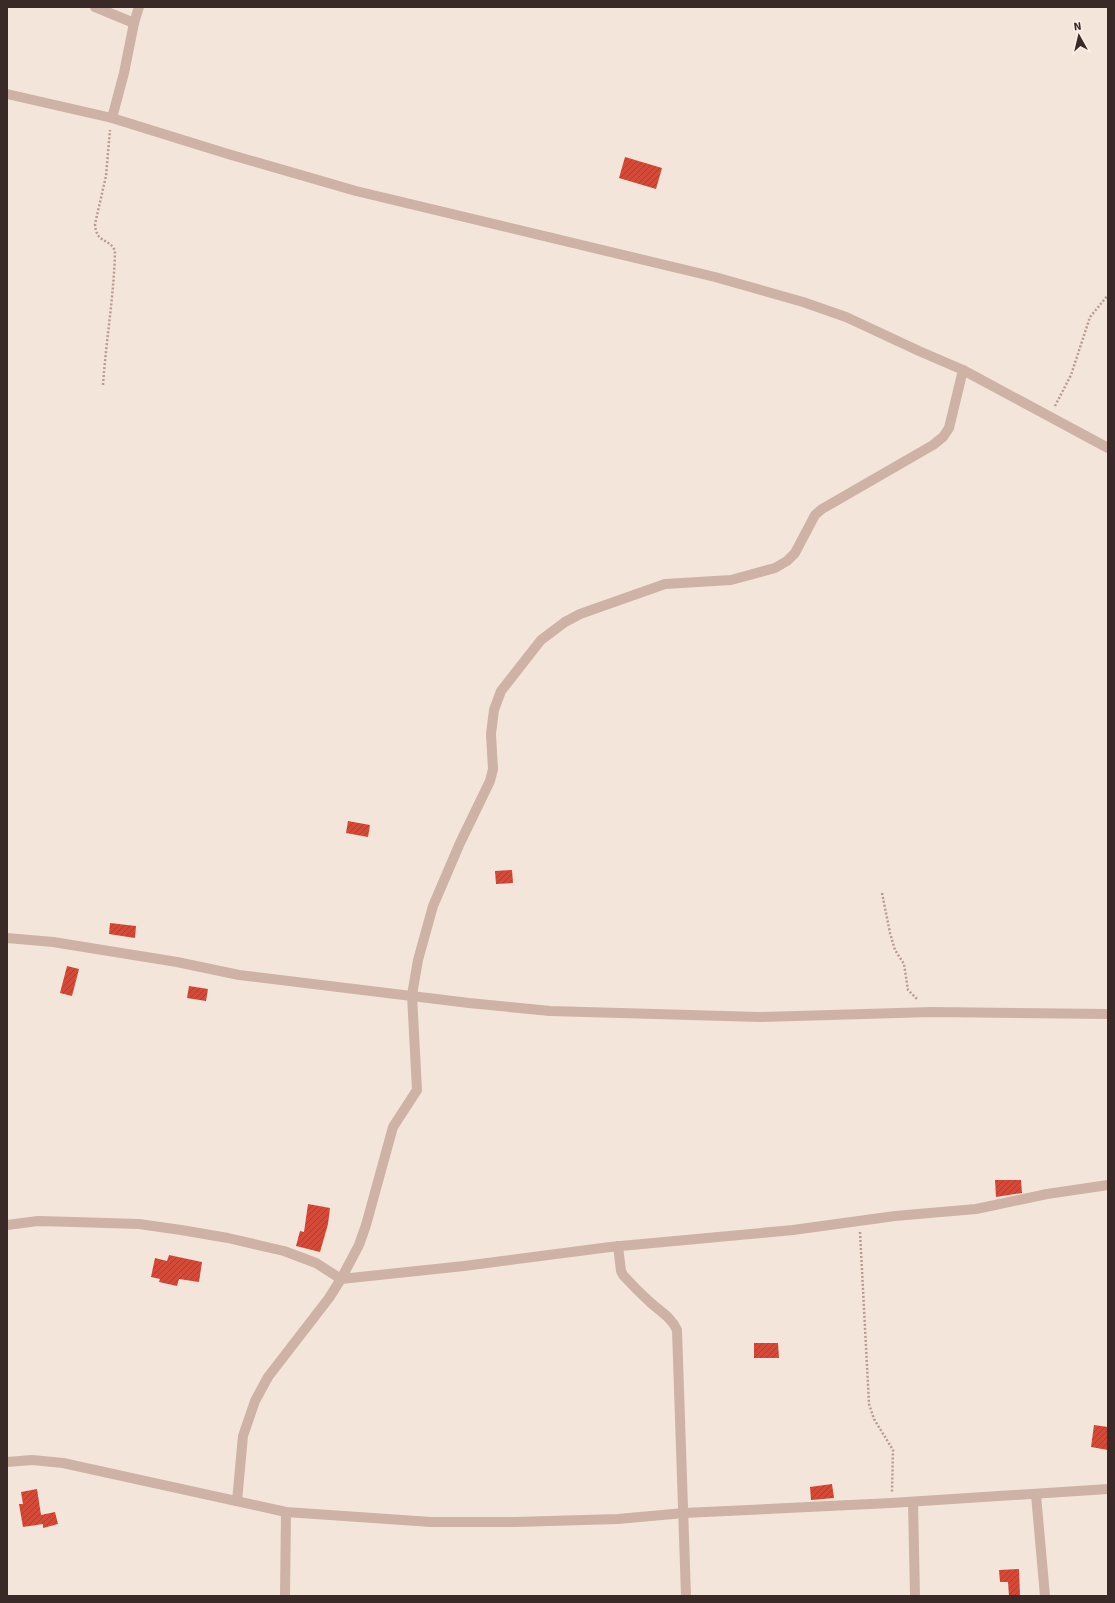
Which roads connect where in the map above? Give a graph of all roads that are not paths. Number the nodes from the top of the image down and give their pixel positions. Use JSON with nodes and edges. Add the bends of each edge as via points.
{"nodes":[{"id":1,"x":94,"y":7,"type":"edge"},
{"id":2,"x":140,"y":7,"type":"edge"},
{"id":3,"x":134,"y":24,"type":"junction"},
{"id":4,"x":7,"y":94,"type":"edge"},
{"id":5,"x":112,"y":118,"type":"junction"},
{"id":6,"x":963,"y":370,"type":"junction"},
{"id":7,"x":1108,"y":448,"type":"edge"},
{"id":8,"x":7,"y":938,"type":"edge"},
{"id":9,"x":412,"y":995,"type":"junction"},
{"id":10,"x":1108,"y":1014,"type":"edge"},
{"id":11,"x":1108,"y":1184,"type":"edge"},
{"id":12,"x":7,"y":1225,"type":"edge"},
{"id":13,"x":618,"y":1246,"type":"junction"},
{"id":14,"x":341,"y":1279,"type":"junction"},
{"id":15,"x":7,"y":1462,"type":"edge"},
{"id":16,"x":1108,"y":1489,"type":"edge"},
{"id":17,"x":1036,"y":1495,"type":"junction"},
{"id":18,"x":237,"y":1501,"type":"junction"},
{"id":19,"x":913,"y":1502,"type":"junction"},
{"id":20,"x":286,"y":1512,"type":"junction"},
{"id":21,"x":684,"y":1513,"type":"junction"},
{"id":22,"x":285,"y":1596,"type":"edge"},
{"id":23,"x":686,"y":1596,"type":"edge"},
{"id":24,"x":915,"y":1596,"type":"edge"},
{"id":25,"x":1045,"y":1596,"type":"edge"}],
"edges":[{"from":1,"to":3,"type":"street"},
{"from":2,"to":3,"type":"street"},
{"from":3,"to":5,"type":"street"},
{"from":4,"to":5,"type":"street"},
{"from":5,"to":6,"type":"street","via":[[356,191],[715,277],[803,302],[846,317]]},
{"from":6,"to":7,"type":"street"},
{"from":6,"to":9,"type":"street","via":[[949,428],[943,437],[822,509],[815,515],[795,553],[787,561],[775,568],[731,580],[666,584],[580,614],[541,640],[501,691],[494,710],[491,734],[493,768],[490,782],[433,906],[418,960]]},
{"from":8,"to":9,"type":"street","via":[[54,942],[239,974]]},
{"from":9,"to":10,"type":"street","via":[[550,1011],[609,1013],[760,1017],[930,1012]]},
{"from":9,"to":14,"type":"street","via":[[417,1090],[393,1127],[366,1225],[359,1245]]},
{"from":11,"to":13,"type":"street","via":[[976,1209],[793,1230]]},
{"from":12,"to":14,"type":"street","via":[[38,1221],[74,1222],[139,1224],[182,1230],[284,1252],[316,1263]]},
{"from":13,"to":14,"type":"street"},
{"from":13,"to":21,"type":"street","via":[[620,1271],[623,1276],[675,1324],[677,1330]]},
{"from":14,"to":18,"type":"street","via":[[268,1377],[255,1401],[244,1436]]},
{"from":15,"to":18,"type":"street","via":[[32,1460],[63,1463]]},
{"from":16,"to":17,"type":"street"},
{"from":17,"to":19,"type":"street"},
{"from":17,"to":25,"type":"street"},
{"from":18,"to":20,"type":"street"},
{"from":19,"to":21,"type":"street"},
{"from":19,"to":24,"type":"street"},
{"from":20,"to":21,"type":"street","via":[[431,1522],[514,1522]]},
{"from":20,"to":22,"type":"street"},
{"from":21,"to":23,"type":"street"}]}
